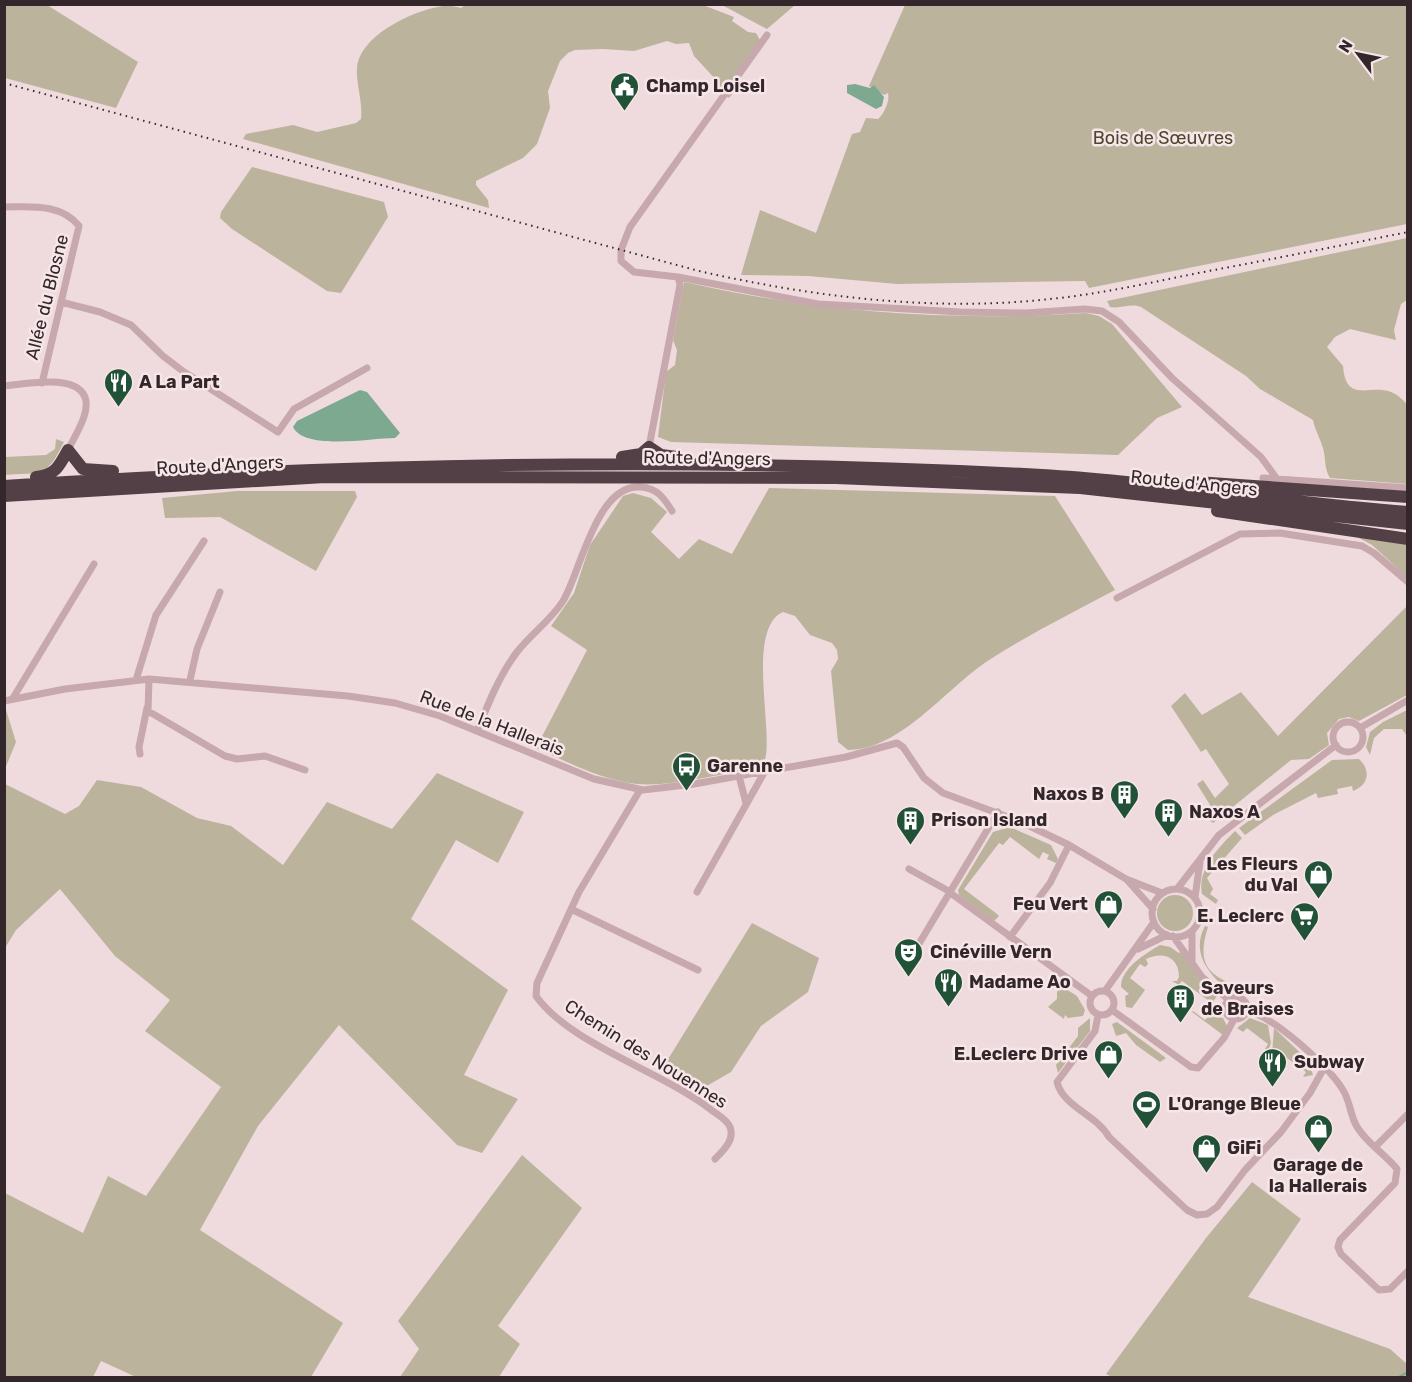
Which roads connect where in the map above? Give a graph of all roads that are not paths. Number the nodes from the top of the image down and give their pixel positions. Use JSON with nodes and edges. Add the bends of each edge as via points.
{"nodes":[{"id":1,"x":767,"y":35,"type":"dead end"},
{"id":2,"x":4,"y":207,"type":"edge"},
{"id":3,"x":678,"y":278,"type":"junction"},
{"id":4,"x":61,"y":302,"type":"junction"},
{"id":5,"x":367,"y":368,"type":"dead end"},
{"id":6,"x":42,"y":382,"type":"junction"},
{"id":7,"x":4,"y":386,"type":"edge"},
{"id":8,"x":649,"y":447,"type":"junction"},
{"id":9,"x":68,"y":450,"type":"junction"},
{"id":10,"x":559,"y":463,"type":"junction"},
{"id":11,"x":707,"y":463,"type":"junction"},
{"id":12,"x":183,"y":474,"type":"junction"},
{"id":13,"x":1263,"y":478,"type":"dead end"},
{"id":14,"x":1277,"y":479,"type":"junction"},
{"id":15,"x":4,"y":480,"type":"edge"},
{"id":16,"x":1105,"y":480,"type":"junction"},
{"id":17,"x":4,"y":486,"type":"edge"},
{"id":18,"x":1407,"y":488,"type":"edge"},
{"id":19,"x":4,"y":496,"type":"edge"},
{"id":20,"x":1407,"y":497,"type":"edge"},
{"id":21,"x":1172,"y":498,"type":"junction"},
{"id":22,"x":672,"y":511,"type":"dead end"},
{"id":23,"x":1407,"y":512,"type":"edge"},
{"id":24,"x":1407,"y":524,"type":"edge"},
{"id":25,"x":1407,"y":539,"type":"edge"},
{"id":26,"x":204,"y":541,"type":"dead end"},
{"id":27,"x":94,"y":564,"type":"dead end"},
{"id":28,"x":1407,"y":582,"type":"edge"},
{"id":29,"x":220,"y":592,"type":"dead end"},
{"id":30,"x":1117,"y":598,"type":"dead end"},
{"id":31,"x":148,"y":679,"type":"junction"},
{"id":32,"x":136,"y":680,"type":"junction"},
{"id":33,"x":190,"y":680,"type":"junction"},
{"id":34,"x":13,"y":698,"type":"junction"},
{"id":35,"x":4,"y":700,"type":"edge"},
{"id":36,"x":1407,"y":700,"type":"edge"},
{"id":37,"x":147,"y":708,"type":"junction"},
{"id":38,"x":1360,"y":728,"type":"junction"},
{"id":39,"x":478,"y":729,"type":"junction"},
{"id":40,"x":1336,"y":745,"type":"junction"},
{"id":41,"x":140,"y":754,"type":"dead end"},
{"id":42,"x":305,"y":770,"type":"dead end"},
{"id":43,"x":765,"y":771,"type":"junction"},
{"id":44,"x":739,"y":776,"type":"junction"},
{"id":45,"x":640,"y":790,"type":"junction"},
{"id":46,"x":746,"y":803,"type":"junction"},
{"id":47,"x":998,"y":812,"type":"junction"},
{"id":48,"x":1069,"y":845,"type":"junction"},
{"id":49,"x":1202,"y":856,"type":"junction"},
{"id":50,"x":909,"y":869,"type":"dead end"},
{"id":51,"x":1126,"y":879,"type":"junction"},
{"id":52,"x":1177,"y":889,"type":"junction"},
{"id":53,"x":697,"y":892,"type":"dead end"},
{"id":54,"x":1162,"y":893,"type":"junction"},
{"id":55,"x":951,"y":894,"type":"junction"},
{"id":56,"x":1195,"y":897,"type":"junction"},
{"id":57,"x":571,"y":909,"type":"junction"},
{"id":58,"x":1153,"y":909,"type":"junction"},
{"id":59,"x":1154,"y":922,"type":"junction"},
{"id":60,"x":1192,"y":931,"type":"junction"},
{"id":61,"x":1010,"y":936,"type":"junction"},
{"id":62,"x":1170,"y":936,"type":"junction"},
{"id":63,"x":914,"y":952,"type":"dead end"},
{"id":64,"x":1133,"y":952,"type":"junction"},
{"id":65,"x":1192,"y":961,"type":"junction"},
{"id":66,"x":698,"y":970,"type":"dead end"},
{"id":67,"x":1105,"y":991,"type":"junction"},
{"id":68,"x":1092,"y":996,"type":"junction"},
{"id":69,"x":1229,"y":1000,"type":"junction"},
{"id":70,"x":1112,"y":1010,"type":"junction"},
{"id":71,"x":1246,"y":1011,"type":"junction"},
{"id":72,"x":1098,"y":1015,"type":"junction"},
{"id":73,"x":1234,"y":1019,"type":"junction"},
{"id":74,"x":1324,"y":1068,"type":"junction"},
{"id":75,"x":1407,"y":1114,"type":"edge"},
{"id":76,"x":1376,"y":1146,"type":"junction"},
{"id":77,"x":715,"y":1159,"type":"dead end"},
{"id":78,"x":1407,"y":1271,"type":"edge"}],
"edges":[{"from":1,"to":3,"type":"street","via":[[630,227],[621,250],[621,263],[634,272]]},
{"from":2,"to":4,"type":"street","name":"Allée du Blosne","via":[[58,211],[79,226]]},
{"from":3,"to":8,"type":"street","via":[[679,299]]},
{"from":3,"to":14,"type":"street","via":[[829,305],[960,312],[1102,311],[1119,322],[1172,378],[1262,457]]},
{"from":4,"to":5,"type":"street","via":[[131,325],[184,372],[278,432],[294,409]]},
{"from":4,"to":6,"type":"street","name":"Allée du Blosne"},
{"from":6,"to":7,"type":"street"},
{"from":6,"to":9,"type":"street","via":[[76,386],[86,401],[82,421]]},
{"from":8,"to":10,"type":"highway","via":[[632,456],[569,458]]},
{"from":8,"to":11,"type":"highway","via":[[661,454]]},
{"from":9,"to":12,"type":"highway","via":[[83,469]]},
{"from":9,"to":15,"type":"highway","via":[[52,474]]},
{"from":10,"to":11,"type":"highway","name":"Route d'Angers"},
{"from":10,"to":12,"type":"highway","name":"Route d'Angers"},
{"from":11,"to":16,"type":"highway","name":"Route d'Angers"},
{"from":12,"to":17,"type":"highway","name":"Route d'Angers"},
{"from":13,"to":14,"type":"street"},
{"from":14,"to":18,"type":"street"},
{"from":16,"to":20,"type":"highway","via":[[1118,475]]},
{"from":16,"to":23,"type":"highway","name":"Route d'Angers"},
{"from":19,"to":21,"type":"highway","name":"Route d'Angers","via":[[325,477],[606,475],[1033,485]]},
{"from":21,"to":24,"type":"highway","name":"Route d'Angers"},
{"from":21,"to":25,"type":"highway","via":[[1217,511]]},
{"from":22,"to":39,"type":"street","via":[[656,491],[629,487],[619,493],[585,542],[562,603],[510,661]]},
{"from":26,"to":32,"type":"street","via":[[156,615]]},
{"from":27,"to":34,"type":"street"},
{"from":28,"to":30,"type":"street","via":[[1362,546],[1263,531],[1240,534]]},
{"from":29,"to":33,"type":"street","via":[[197,649]]},
{"from":31,"to":32,"type":"street","name":"Rue de la Hallerais"},
{"from":31,"to":33,"type":"street","name":"Rue de la Hallerais"},
{"from":31,"to":37,"type":"street"},
{"from":32,"to":34,"type":"street","name":"Rue de la Hallerais"},
{"from":33,"to":39,"type":"street","name":"Rue de la Hallerais","via":[[377,700]]},
{"from":34,"to":35,"type":"street","name":"Rue de la Hallerais"},
{"from":36,"to":38,"type":"street"},
{"from":37,"to":41,"type":"street"},
{"from":37,"to":42,"type":"street","via":[[225,756],[265,756]]},
{"from":38,"to":40,"type":"street","via":[[1350,722],[1340,725],[1334,735]]},
{"from":38,"to":40,"type":"street","via":[[1363,739],[1357,749],[1346,752]]},
{"from":39,"to":45,"type":"street","name":"Rue de la Hallerais","via":[[594,779]]},
{"from":40,"to":49,"type":"street","via":[[1233,823]]},
{"from":43,"to":44,"type":"street","name":"Rue de la Hallerais"},
{"from":43,"to":46,"type":"street"},
{"from":43,"to":47,"type":"street","name":"Rue de la Hallerais","via":[[901,745],[935,788]]},
{"from":44,"to":45,"type":"street","name":"Rue de la Hallerais"},
{"from":44,"to":46,"type":"street"},
{"from":45,"to":57,"type":"street","name":"Chemin des Nouennes"},
{"from":46,"to":53,"type":"street"},
{"from":47,"to":48,"type":"street"},
{"from":47,"to":55,"type":"street"},
{"from":48,"to":51,"type":"street"},
{"from":48,"to":61,"type":"street","via":[[1050,883]]},
{"from":49,"to":52,"type":"street"},
{"from":49,"to":56,"type":"street"},
{"from":50,"to":55,"type":"street"},
{"from":51,"to":54,"type":"street"},
{"from":51,"to":58,"type":"street"},
{"from":52,"to":54,"type":"street"},
{"from":52,"to":56,"type":"street"},
{"from":54,"to":58,"type":"street"},
{"from":55,"to":61,"type":"street"},
{"from":55,"to":63,"type":"street"},
{"from":56,"to":60,"type":"street","via":[[1200,911]]},
{"from":57,"to":66,"type":"street"},
{"from":57,"to":77,"type":"street","name":"Chemin des Nouennes","via":[[537,983],[536,996],[560,1021],[696,1098],[726,1121],[729,1142]]},
{"from":58,"to":59,"type":"street"},
{"from":59,"to":62,"type":"street"},
{"from":59,"to":64,"type":"street"},
{"from":60,"to":62,"type":"street"},
{"from":60,"to":65,"type":"street"},
{"from":61,"to":68,"type":"street"},
{"from":62,"to":64,"type":"street"},
{"from":62,"to":65,"type":"street"},
{"from":64,"to":67,"type":"street"},
{"from":65,"to":69,"type":"street","via":[[1202,976]]},
{"from":67,"to":68,"type":"street"},
{"from":67,"to":70,"type":"street","via":[[1114,999]]},
{"from":68,"to":72,"type":"street","via":[[1090,1005]]},
{"from":69,"to":71,"type":"street","via":[[1242,999]]},
{"from":69,"to":73,"type":"street","via":[[1225,1010]]},
{"from":70,"to":72,"type":"street"},
{"from":70,"to":73,"type":"street","via":[[1191,1067],[1198,1068],[1224,1038]]},
{"from":71,"to":73,"type":"street","via":[[1242,1018]]},
{"from":71,"to":74,"type":"street","via":[[1271,1022]]},
{"from":72,"to":74,"type":"street","via":[[1095,1031],[1057,1082],[1059,1092],[1104,1128],[1186,1210],[1197,1215],[1217,1207],[1287,1124]]},
{"from":74,"to":76,"type":"street","via":[[1344,1092],[1356,1125]]},
{"from":75,"to":76,"type":"street"},
{"from":76,"to":78,"type":"street","via":[[1397,1169],[1398,1177],[1340,1240],[1338,1247],[1379,1290],[1390,1288]]}]}
